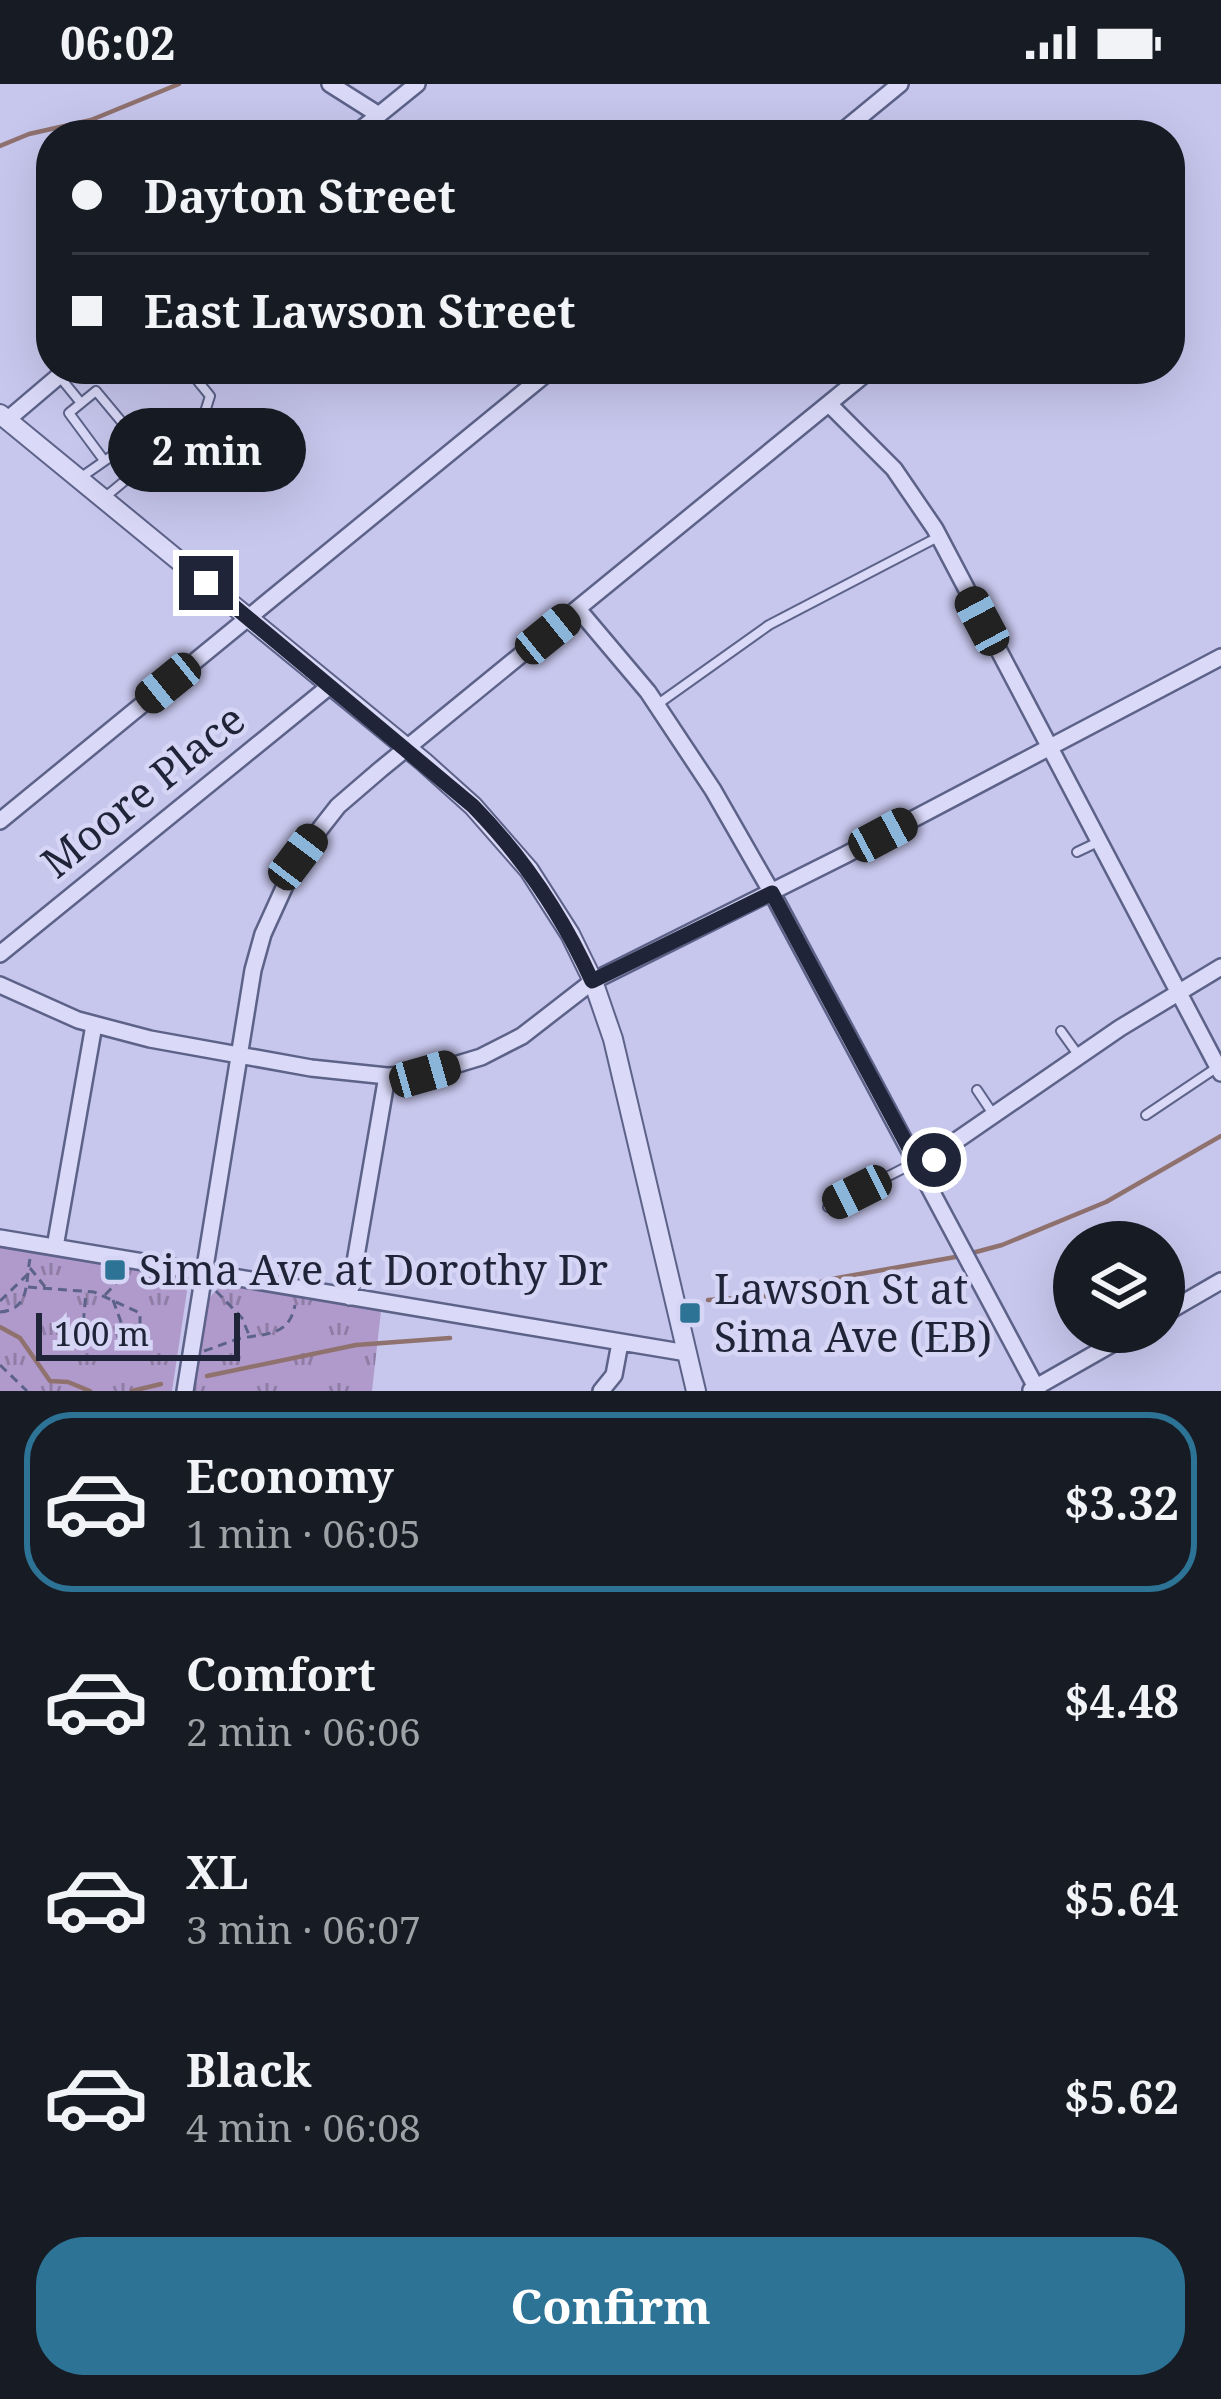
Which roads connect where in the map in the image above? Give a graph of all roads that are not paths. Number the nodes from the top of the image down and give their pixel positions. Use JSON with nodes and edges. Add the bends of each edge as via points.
{"nodes":[{"id":1,"x":331,"y":84,"type":"edge"},
{"id":2,"x":417,"y":84,"type":"edge"},
{"id":3,"x":900,"y":84,"type":"edge"},
{"id":4,"x":379,"y":115,"type":"junction"},
{"id":5,"x":373,"y":120,"type":"edge"},
{"id":6,"x":856,"y":120,"type":"edge"},
{"id":7,"x":48,"y":384,"type":"edge"},
{"id":8,"x":70,"y":384,"type":"edge"},
{"id":9,"x":200,"y":384,"type":"edge"},
{"id":10,"x":534,"y":384,"type":"edge"},
{"id":11,"x":854,"y":384,"type":"edge"},
{"id":12,"x":81,"y":403,"type":"junction"},
{"id":13,"x":829,"y":404,"type":"junction"},
{"id":14,"x":112,"y":410,"type":"junction"},
{"id":15,"x":100,"y":419,"type":"dead end"},
{"id":16,"x":2,"y":420,"type":"edge"},
{"id":17,"x":123,"y":424,"type":"junction"},
{"id":18,"x":112,"y":433,"type":"dead end"},
{"id":19,"x":103,"y":459,"type":"junction"},
{"id":20,"x":79,"y":479,"type":"junction"},
{"id":21,"x":103,"y":499,"type":"junction"},
{"id":22,"x":939,"y":536,"type":"junction"},
{"id":23,"x":578,"y":609,"type":"junction"},
{"id":24,"x":248,"y":617,"type":"junction"},
{"id":25,"x":1221,"y":657,"type":"edge"},
{"id":26,"x":332,"y":685,"type":"junction"},
{"id":27,"x":657,"y":705,"type":"junction"},
{"id":28,"x":1048,"y":747,"type":"junction"},
{"id":29,"x":406,"y":748,"type":"junction"},
{"id":30,"x":0,"y":820,"type":"edge"},
{"id":31,"x":1099,"y":842,"type":"junction"},
{"id":32,"x":1077,"y":852,"type":"dead end"},
{"id":33,"x":772,"y":893,"type":"junction"},
{"id":34,"x":0,"y":954,"type":"edge"},
{"id":35,"x":1221,"y":967,"type":"edge"},
{"id":36,"x":592,"y":981,"type":"junction"},
{"id":37,"x":0,"y":985,"type":"edge"},
{"id":38,"x":1176,"y":992,"type":"junction"},
{"id":39,"x":94,"y":1025,"type":"junction"},
{"id":40,"x":1061,"y":1031,"type":"dead end"},
{"id":41,"x":239,"y":1056,"type":"junction"},
{"id":42,"x":1080,"y":1057,"type":"junction"},
{"id":43,"x":1220,"y":1068,"type":"edge"},
{"id":44,"x":387,"y":1076,"type":"junction"},
{"id":45,"x":977,"y":1090,"type":"dead end"},
{"id":46,"x":1145,"y":1115,"type":"dead end"},
{"id":47,"x":995,"y":1117,"type":"junction"},
{"id":48,"x":917,"y":1165,"type":"junction"},
{"id":49,"x":828,"y":1207,"type":"dead end"},
{"id":50,"x":0,"y":1238,"type":"edge"},
{"id":51,"x":55,"y":1247,"type":"junction"},
{"id":52,"x":203,"y":1273,"type":"junction"},
{"id":53,"x":1221,"y":1281,"type":"edge"},
{"id":54,"x":350,"y":1297,"type":"junction"},
{"id":55,"x":1185,"y":1302,"type":"edge"},
{"id":56,"x":620,"y":1343,"type":"junction"},
{"id":57,"x":687,"y":1353,"type":"junction"},
{"id":58,"x":1097,"y":1353,"type":"edge"},
{"id":59,"x":1034,"y":1390,"type":"edge"},
{"id":60,"x":185,"y":1391,"type":"edge"},
{"id":61,"x":602,"y":1391,"type":"edge"},
{"id":62,"x":696,"y":1391,"type":"edge"}],
"edges":[{"from":1,"to":4,"type":"street"},
{"from":2,"to":4,"type":"street"},
{"from":3,"to":6,"type":"street"},
{"from":4,"to":5,"type":"street"},
{"from":7,"to":16,"type":"street"},
{"from":8,"to":12,"type":"lane"},
{"from":9,"to":21,"type":"lane","via":[[210,396],[204,415]]},
{"from":10,"to":24,"type":"street"},
{"from":11,"to":13,"type":"street"},
{"from":12,"to":14,"type":"lane","via":[[96,391]]},
{"from":12,"to":19,"type":"lane","via":[[69,413]]},
{"from":13,"to":22,"type":"street","via":[[894,469]]},
{"from":13,"to":23,"type":"street"},
{"from":14,"to":15,"type":"lane"},
{"from":14,"to":17,"type":"lane"},
{"from":16,"to":20,"type":"street"},
{"from":17,"to":18,"type":"lane"},
{"from":17,"to":19,"type":"lane","via":[[136,439]]},
{"from":19,"to":20,"type":"lane"},
{"from":20,"to":21,"type":"street"},
{"from":21,"to":24,"type":"street"},
{"from":22,"to":27,"type":"lane","via":[[769,625]]},
{"from":22,"to":28,"type":"street"},
{"from":23,"to":27,"type":"street"},
{"from":23,"to":29,"type":"street"},
{"from":24,"to":26,"type":"street"},
{"from":24,"to":30,"type":"street"},
{"from":25,"to":28,"type":"street"},
{"from":26,"to":29,"type":"street"},
{"from":26,"to":34,"type":"street","name":"Moore Place"},
{"from":27,"to":33,"type":"street"},
{"from":28,"to":31,"type":"street"},
{"from":28,"to":33,"type":"street"},
{"from":29,"to":36,"type":"street","via":[[505,838]]},
{"from":29,"to":41,"type":"street","via":[[338,806],[288,874],[253,970]]},
{"from":31,"to":32,"type":"lane"},
{"from":31,"to":38,"type":"street"},
{"from":33,"to":36,"type":"street"},
{"from":33,"to":48,"type":"street"},
{"from":35,"to":38,"type":"street"},
{"from":36,"to":44,"type":"street","via":[[481,1057]]},
{"from":36,"to":57,"type":"street"},
{"from":37,"to":39,"type":"street"},
{"from":38,"to":42,"type":"street"},
{"from":38,"to":43,"type":"street"},
{"from":39,"to":41,"type":"street"},
{"from":39,"to":51,"type":"street"},
{"from":40,"to":42,"type":"lane"},
{"from":41,"to":44,"type":"street"},
{"from":41,"to":52,"type":"street"},
{"from":42,"to":47,"type":"street"},
{"from":43,"to":46,"type":"lane"},
{"from":44,"to":54,"type":"street"},
{"from":45,"to":47,"type":"lane"},
{"from":47,"to":48,"type":"street"},
{"from":48,"to":49,"type":"lane"},
{"from":48,"to":59,"type":"street"},
{"from":50,"to":51,"type":"street"},
{"from":51,"to":52,"type":"street"},
{"from":52,"to":54,"type":"street"},
{"from":52,"to":60,"type":"street"},
{"from":53,"to":55,"type":"street"},
{"from":54,"to":56,"type":"street"},
{"from":56,"to":57,"type":"street"},
{"from":56,"to":61,"type":"street"},
{"from":57,"to":62,"type":"street"},
{"from":58,"to":59,"type":"street"}]}
